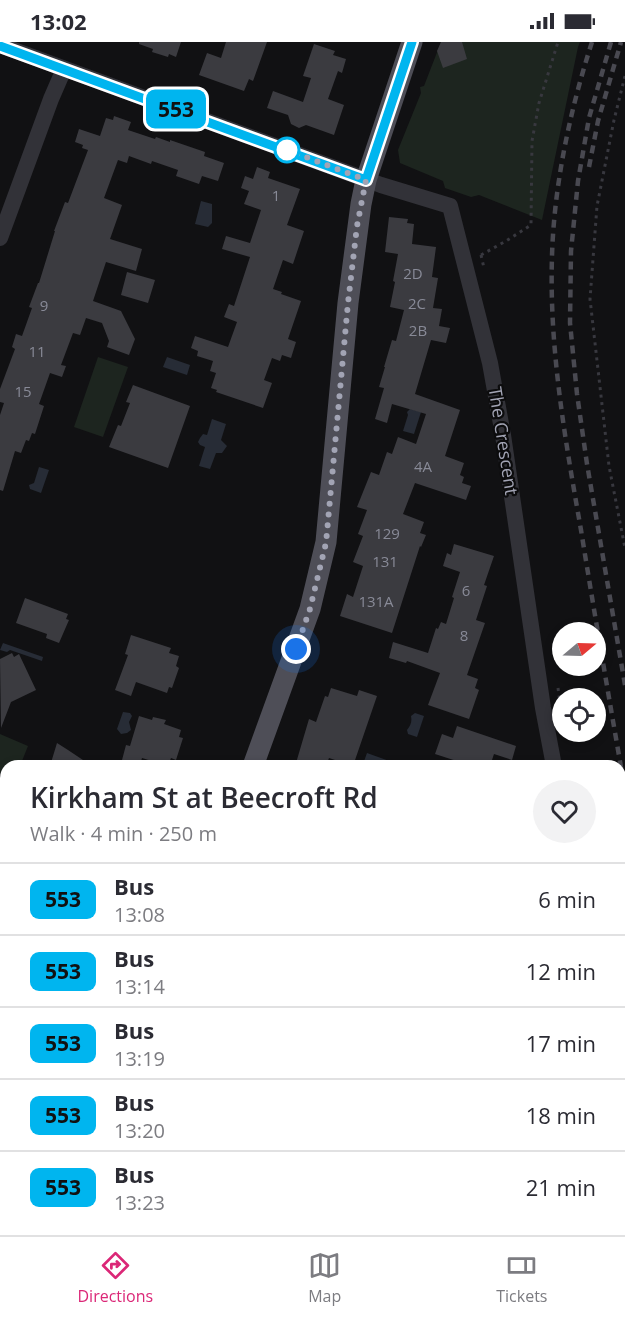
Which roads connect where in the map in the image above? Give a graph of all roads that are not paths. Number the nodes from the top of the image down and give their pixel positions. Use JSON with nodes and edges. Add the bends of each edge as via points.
{"nodes":[{"id":1,"x":412,"y":42,"type":"edge"},
{"id":2,"x":0,"y":45,"type":"edge"},
{"id":3,"x":64,"y":69,"type":"junction"},
{"id":4,"x":366,"y":180,"type":"junction"},
{"id":5,"x":0,"y":238,"type":"edge"},
{"id":6,"x":255,"y":760,"type":"edge"},
{"id":7,"x":553,"y":760,"type":"edge"}],
"edges":[{"from":1,"to":4,"type":"main road"},
{"from":2,"to":3,"type":"street"},
{"from":3,"to":4,"type":"street"},
{"from":3,"to":5,"type":"street"},
{"from":4,"to":6,"type":"main road","via":[[348,303],[326,543],[310,609]]},
{"from":4,"to":7,"type":"street","name":"The Crescent","via":[[450,206],[490,363]]}]}
